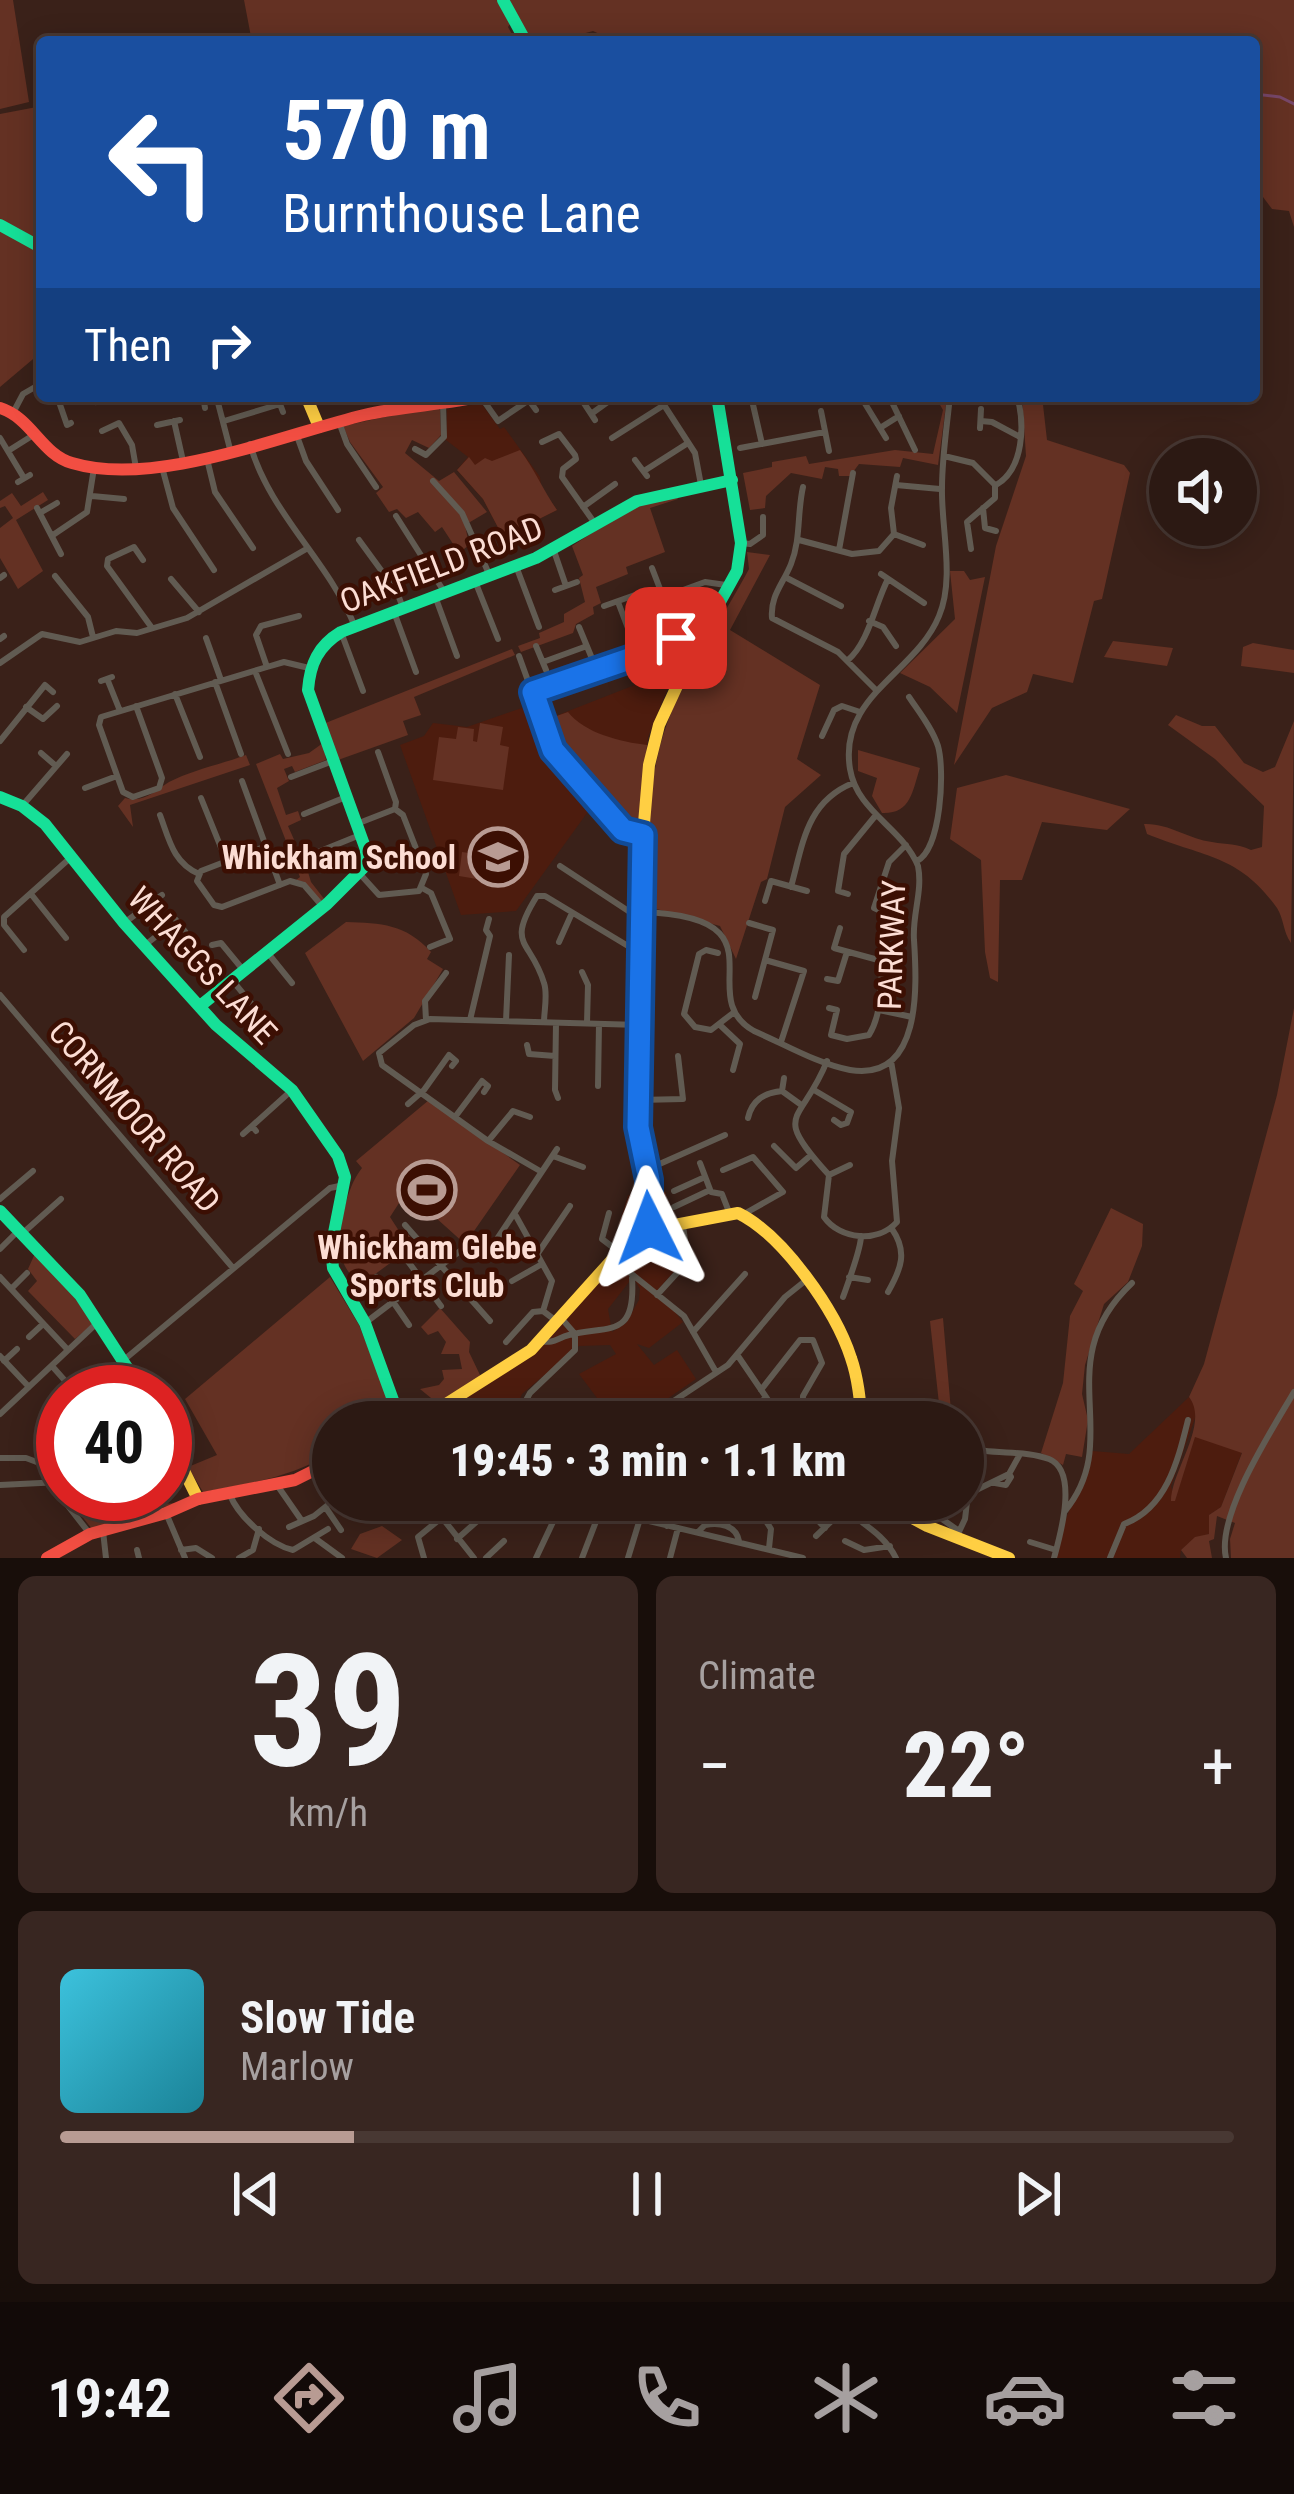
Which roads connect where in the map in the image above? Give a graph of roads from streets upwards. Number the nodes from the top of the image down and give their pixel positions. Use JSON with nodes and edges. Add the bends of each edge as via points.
{"nodes":[{"id":1,"x":503,"y":0,"type":"edge"},
{"id":2,"x":523,"y":36,"type":"edge"},
{"id":3,"x":0,"y":225,"type":"edge"},
{"id":4,"x":36,"y":245,"type":"edge"},
{"id":5,"x":36,"y":386,"type":"edge"},
{"id":6,"x":58,"y":402,"type":"edge"},
{"id":7,"x":208,"y":402,"type":"edge"},
{"id":8,"x":222,"y":402,"type":"edge"},
{"id":9,"x":314,"y":402,"type":"edge"},
{"id":10,"x":411,"y":402,"type":"edge"},
{"id":11,"x":429,"y":402,"type":"edge"},
{"id":12,"x":449,"y":402,"type":"edge"},
{"id":13,"x":486,"y":402,"type":"edge"},
{"id":14,"x":523,"y":402,"type":"edge"},
{"id":15,"x":531,"y":402,"type":"edge"},
{"id":16,"x":583,"y":402,"type":"edge"},
{"id":17,"x":609,"y":402,"type":"edge"},
{"id":18,"x":719,"y":402,"type":"edge"},
{"id":19,"x":753,"y":402,"type":"edge"},
{"id":20,"x":865,"y":402,"type":"edge"},
{"id":21,"x":892,"y":402,"type":"edge"},
{"id":22,"x":948,"y":402,"type":"edge"},
{"id":23,"x":1017,"y":402,"type":"edge"},
{"id":24,"x":443,"y":403,"type":"junction"},
{"id":25,"x":205,"y":408,"type":"dead end"},
{"id":26,"x":981,"y":409,"type":"dead end"},
{"id":27,"x":7,"y":410,"type":"edge"},
{"id":28,"x":536,"y":410,"type":"dead end"},
{"id":29,"x":820,"y":411,"type":"dead end"},
{"id":30,"x":283,"y":412,"type":"dead end"},
{"id":31,"x":899,"y":416,"type":"junction"},
{"id":32,"x":224,"y":421,"type":"junction"},
{"id":33,"x":339,"y":422,"type":"junction"},
{"id":34,"x":71,"y":423,"type":"dead end"},
{"id":35,"x":158,"y":424,"type":"dead end"},
{"id":36,"x":319,"y":427,"type":"junction"},
{"id":37,"x":880,"y":428,"type":"junction"},
{"id":38,"x":102,"y":431,"type":"dead end"},
{"id":39,"x":825,"y":432,"type":"junction"},
{"id":40,"x":37,"y":433,"type":"junction"},
{"id":41,"x":296,"y":433,"type":"junction"},
{"id":42,"x":1020,"y":437,"type":"junction"},
{"id":43,"x":0,"y":438,"type":"edge"},
{"id":44,"x":612,"y":438,"type":"dead end"},
{"id":45,"x":886,"y":438,"type":"dead end"},
{"id":46,"x":542,"y":442,"type":"dead end"},
{"id":47,"x":688,"y":443,"type":"junction"},
{"id":48,"x":250,"y":444,"type":"junction"},
{"id":49,"x":762,"y":444,"type":"junction"},
{"id":50,"x":740,"y":448,"type":"dead end"},
{"id":51,"x":230,"y":449,"type":"junction"},
{"id":52,"x":415,"y":449,"type":"dead end"},
{"id":53,"x":915,"y":450,"type":"dead end"},
{"id":54,"x":8,"y":451,"type":"junction"},
{"id":55,"x":829,"y":451,"type":"dead end"},
{"id":56,"x":206,"y":455,"type":"junction"},
{"id":57,"x":944,"y":456,"type":"junction"},
{"id":58,"x":635,"y":460,"type":"dead end"},
{"id":59,"x":183,"y":461,"type":"junction"},
{"id":60,"x":94,"y":467,"type":"junction"},
{"id":61,"x":162,"y":467,"type":"junction"},
{"id":62,"x":136,"y":471,"type":"junction"},
{"id":63,"x":24,"y":478,"type":"dead end"},
{"id":64,"x":842,"y":478,"type":"dead end"},
{"id":65,"x":732,"y":480,"type":"junction"},
{"id":66,"x":433,"y":481,"type":"dead end"},
{"id":67,"x":615,"y":484,"type":"dead end"},
{"id":68,"x":995,"y":485,"type":"junction"},
{"id":69,"x":701,"y":486,"type":"junction"},
{"id":70,"x":376,"y":487,"type":"dead end"},
{"id":71,"x":803,"y":487,"type":"dead end"},
{"id":72,"x":941,"y":489,"type":"junction"},
{"id":73,"x":90,"y":495,"type":"junction"},
{"id":74,"x":124,"y":499,"type":"dead end"},
{"id":75,"x":57,"y":503,"type":"dead end"},
{"id":76,"x":583,"y":507,"type":"junction"},
{"id":77,"x":983,"y":508,"type":"junction"},
{"id":78,"x":338,"y":510,"type":"dead end"},
{"id":79,"x":396,"y":516,"type":"dead end"},
{"id":80,"x":763,"y":517,"type":"dead end"},
{"id":81,"x":596,"y":525,"type":"junction"},
{"id":82,"x":996,"y":531,"type":"dead end"},
{"id":83,"x":893,"y":534,"type":"junction"},
{"id":84,"x":53,"y":536,"type":"junction"},
{"id":85,"x":359,"y":540,"type":"dead end"},
{"id":86,"x":798,"y":540,"type":"junction"},
{"id":87,"x":741,"y":543,"type":"junction"},
{"id":88,"x":923,"y":545,"type":"dead end"},
{"id":89,"x":253,"y":548,"type":"dead end"},
{"id":90,"x":308,"y":548,"type":"junction"},
{"id":91,"x":971,"y":549,"type":"dead end"},
{"id":92,"x":554,"y":550,"type":"junction"},
{"id":93,"x":839,"y":550,"type":"junction"},
{"id":94,"x":61,"y":554,"type":"dead end"},
{"id":95,"x":144,"y":560,"type":"dead end"},
{"id":96,"x":516,"y":566,"type":"junction"},
{"id":97,"x":652,"y":568,"type":"dead end"},
{"id":98,"x":214,"y":571,"type":"dead end"},
{"id":99,"x":55,"y":576,"type":"dead end"},
{"id":100,"x":490,"y":576,"type":"junction"},
{"id":101,"x":785,"y":577,"type":"junction"},
{"id":102,"x":171,"y":579,"type":"dead end"},
{"id":103,"x":475,"y":581,"type":"junction"},
{"id":104,"x":577,"y":582,"type":"dead end"},
{"id":105,"x":566,"y":586,"type":"junction"},
{"id":106,"x":730,"y":586,"type":"junction"},
{"id":107,"x":555,"y":590,"type":"dead end"},
{"id":108,"x":440,"y":594,"type":"junction"},
{"id":109,"x":635,"y":595,"type":"dead end"},
{"id":110,"x":664,"y":597,"type":"junction"},
{"id":111,"x":618,"y":602,"type":"junction"},
{"id":112,"x":924,"y":603,"type":"dead end"},
{"id":113,"x":604,"y":606,"type":"dead end"},
{"id":114,"x":842,"y":606,"type":"dead end"},
{"id":115,"x":399,"y":610,"type":"junction"},
{"id":116,"x":199,"y":611,"type":"junction"},
{"id":117,"x":299,"y":616,"type":"dead end"},
{"id":118,"x":869,"y":621,"type":"junction"},
{"id":119,"x":539,"y":627,"type":"dead end"},
{"id":120,"x":580,"y":627,"type":"dead end"},
{"id":121,"x":152,"y":628,"type":"junction"},
{"id":122,"x":348,"y":629,"type":"junction"},
{"id":123,"x":93,"y":637,"type":"junction"},
{"id":124,"x":206,"y":638,"type":"dead end"},
{"id":125,"x":498,"y":639,"type":"dead end"},
{"id":126,"x":536,"y":646,"type":"dead end"},
{"id":127,"x":587,"y":646,"type":"junction"},
{"id":128,"x":896,"y":646,"type":"dead end"},
{"id":129,"x":458,"y":656,"type":"dead end"},
{"id":130,"x":519,"y":656,"type":"dead end"},
{"id":131,"x":639,"y":657,"type":"junction"},
{"id":132,"x":847,"y":661,"type":"junction"},
{"id":133,"x":0,"y":663,"type":"edge"},
{"id":134,"x":268,"y":667,"type":"junction"},
{"id":135,"x":310,"y":668,"type":"junction"},
{"id":136,"x":255,"y":670,"type":"junction"},
{"id":137,"x":416,"y":672,"type":"dead end"},
{"id":138,"x":598,"y":673,"type":"junction"},
{"id":139,"x":107,"y":679,"type":"dead end"},
{"id":140,"x":219,"y":681,"type":"junction"},
{"id":141,"x":875,"y":689,"type":"junction"},
{"id":142,"x":364,"y":691,"type":"dead end"},
{"id":143,"x":53,"y":692,"type":"dead end"},
{"id":144,"x":533,"y":692,"type":"junction"},
{"id":145,"x":175,"y":694,"type":"junction"},
{"id":146,"x":909,"y":697,"type":"dead end"},
{"id":147,"x":136,"y":706,"type":"junction"},
{"id":148,"x":26,"y":707,"type":"junction"},
{"id":149,"x":54,"y":707,"type":"dead end"},
{"id":150,"x":120,"y":711,"type":"junction"},
{"id":151,"x":860,"y":712,"type":"junction"},
{"id":152,"x":822,"y":736,"type":"dead end"},
{"id":153,"x":0,"y":741,"type":"edge"},
{"id":154,"x":378,"y":752,"type":"dead end"},
{"id":155,"x":41,"y":753,"type":"dead end"},
{"id":156,"x":67,"y":754,"type":"dead end"},
{"id":157,"x":241,"y":754,"type":"dead end"},
{"id":158,"x":288,"y":754,"type":"dead end"},
{"id":159,"x":200,"y":757,"type":"dead end"},
{"id":160,"x":333,"y":761,"type":"junction"},
{"id":161,"x":56,"y":766,"type":"junction"},
{"id":162,"x":117,"y":776,"type":"junction"},
{"id":163,"x":291,"y":777,"type":"dead end"},
{"id":164,"x":242,"y":781,"type":"dead end"},
{"id":165,"x":853,"y":784,"type":"junction"},
{"id":166,"x":85,"y":788,"type":"dead end"},
{"id":167,"x":0,"y":797,"type":"edge"},
{"id":168,"x":346,"y":797,"type":"junction"},
{"id":169,"x":201,"y":798,"type":"dead end"},
{"id":170,"x":22,"y":806,"type":"junction"},
{"id":171,"x":395,"y":809,"type":"junction"},
{"id":172,"x":160,"y":814,"type":"dead end"},
{"id":173,"x":304,"y":814,"type":"dead end"},
{"id":174,"x":876,"y":815,"type":"junction"},
{"id":175,"x":358,"y":829,"type":"junction"},
{"id":176,"x":643,"y":835,"type":"junction"},
{"id":177,"x":906,"y":845,"type":"junction"},
{"id":178,"x":266,"y":846,"type":"junction"},
{"id":179,"x":317,"y":852,"type":"dead end"},
{"id":180,"x":71,"y":857,"type":"junction"},
{"id":181,"x":226,"y":860,"type":"junction"},
{"id":182,"x":917,"y":861,"type":"junction"},
{"id":183,"x":560,"y":866,"type":"dead end"},
{"id":184,"x":199,"y":874,"type":"junction"},
{"id":185,"x":360,"y":874,"type":"junction"},
{"id":186,"x":280,"y":885,"type":"junction"},
{"id":187,"x":790,"y":887,"type":"junction"},
{"id":188,"x":422,"y":888,"type":"junction"},
{"id":189,"x":807,"y":891,"type":"dead end"},
{"id":190,"x":848,"y":894,"type":"dead end"},
{"id":191,"x":31,"y":895,"type":"junction"},
{"id":192,"x":162,"y":895,"type":"dead end"},
{"id":193,"x":765,"y":901,"type":"dead end"},
{"id":194,"x":323,"y":907,"type":"junction"},
{"id":195,"x":883,"y":912,"type":"dead end"},
{"id":196,"x":572,"y":913,"type":"junction"},
{"id":197,"x":642,"y":916,"type":"junction"},
{"id":198,"x":489,"y":919,"type":"dead end"},
{"id":199,"x":124,"y":923,"type":"junction"},
{"id":200,"x":749,"y":923,"type":"dead end"},
{"id":201,"x":840,"y":928,"type":"dead end"},
{"id":202,"x":187,"y":934,"type":"dead end"},
{"id":203,"x":67,"y":938,"type":"dead end"},
{"id":204,"x":560,"y":942,"type":"dead end"},
{"id":205,"x":145,"y":945,"type":"junction"},
{"id":206,"x":212,"y":945,"type":"dead end"},
{"id":207,"x":430,"y":947,"type":"dead end"},
{"id":208,"x":888,"y":948,"type":"dead end"},
{"id":209,"x":24,"y":950,"type":"dead end"},
{"id":210,"x":267,"y":952,"type":"junction"},
{"id":211,"x":718,"y":952,"type":"dead end"},
{"id":212,"x":847,"y":952,"type":"junction"},
{"id":213,"x":641,"y":955,"type":"junction"},
{"id":214,"x":508,"y":956,"type":"dead end"},
{"id":215,"x":765,"y":960,"type":"junction"},
{"id":216,"x":882,"y":961,"type":"junction"},
{"id":217,"x":582,"y":972,"type":"dead end"},
{"id":218,"x":446,"y":973,"type":"dead end"},
{"id":219,"x":238,"y":975,"type":"junction"},
{"id":220,"x":827,"y":979,"type":"dead end"},
{"id":221,"x":292,"y":983,"type":"dead end"},
{"id":222,"x":0,"y":995,"type":"edge"},
{"id":223,"x":755,"y":997,"type":"dead end"},
{"id":224,"x":200,"y":1006,"type":"junction"},
{"id":225,"x":829,"y":1008,"type":"dead end"},
{"id":226,"x":879,"y":1010,"type":"junction"},
{"id":227,"x":733,"y":1012,"type":"junction"},
{"id":228,"x":260,"y":1014,"type":"dead end"},
{"id":229,"x":913,"y":1017,"type":"junction"},
{"id":230,"x":426,"y":1020,"type":"junction"},
{"id":231,"x":470,"y":1020,"type":"junction"},
{"id":232,"x":506,"y":1022,"type":"junction"},
{"id":233,"x":544,"y":1022,"type":"junction"},
{"id":234,"x":556,"y":1023,"type":"junction"},
{"id":235,"x":587,"y":1023,"type":"junction"},
{"id":236,"x":598,"y":1024,"type":"junction"},
{"id":237,"x":640,"y":1025,"type":"junction"},
{"id":238,"x":721,"y":1026,"type":"junction"},
{"id":239,"x":781,"y":1042,"type":"junction"},
{"id":240,"x":527,"y":1046,"type":"dead end"},
{"id":241,"x":555,"y":1056,"type":"junction"},
{"id":242,"x":678,"y":1056,"type":"dead end"},
{"id":243,"x":826,"y":1061,"type":"junction"},
{"id":244,"x":891,"y":1061,"type":"junction"},
{"id":245,"x":452,"y":1066,"type":"dead end"},
{"id":246,"x":733,"y":1070,"type":"dead end"},
{"id":247,"x":784,"y":1078,"type":"dead end"},
{"id":248,"x":598,"y":1086,"type":"dead end"},
{"id":249,"x":292,"y":1090,"type":"junction"},
{"id":250,"x":814,"y":1090,"type":"junction"},
{"id":251,"x":782,"y":1091,"type":"junction"},
{"id":252,"x":422,"y":1092,"type":"junction"},
{"id":253,"x":484,"y":1092,"type":"dead end"},
{"id":254,"x":558,"y":1098,"type":"dead end"},
{"id":255,"x":638,"y":1100,"type":"junction"},
{"id":256,"x":408,"y":1104,"type":"dead end"},
{"id":257,"x":800,"y":1104,"type":"junction"},
{"id":258,"x":740,"y":1107,"type":"dead end"},
{"id":259,"x":455,"y":1117,"type":"junction"},
{"id":260,"x":530,"y":1117,"type":"dead end"},
{"id":261,"x":834,"y":1120,"type":"dead end"},
{"id":262,"x":243,"y":1134,"type":"dead end"},
{"id":263,"x":725,"y":1135,"type":"dead end"},
{"id":264,"x":488,"y":1142,"type":"junction"},
{"id":265,"x":774,"y":1146,"type":"dead end"},
{"id":266,"x":578,"y":1152,"type":"dead end"},
{"id":267,"x":811,"y":1155,"type":"junction"},
{"id":268,"x":700,"y":1163,"type":"dead end"},
{"id":269,"x":850,"y":1165,"type":"dead end"},
{"id":270,"x":646,"y":1170,"type":"junction"},
{"id":271,"x":723,"y":1170,"type":"dead end"},
{"id":272,"x":540,"y":1171,"type":"junction"},
{"id":273,"x":33,"y":1172,"type":"dead end"},
{"id":274,"x":829,"y":1175,"type":"junction"},
{"id":275,"x":705,"y":1177,"type":"junction"},
{"id":276,"x":344,"y":1185,"type":"junction"},
{"id":277,"x":710,"y":1190,"type":"junction"},
{"id":278,"x":674,"y":1191,"type":"dead end"},
{"id":279,"x":0,"y":1199,"type":"edge"},
{"id":280,"x":61,"y":1199,"type":"dead end"},
{"id":281,"x":570,"y":1206,"type":"dead end"},
{"id":282,"x":674,"y":1207,"type":"dead end"},
{"id":283,"x":0,"y":1211,"type":"edge"},
{"id":284,"x":650,"y":1212,"type":"junction"},
{"id":285,"x":609,"y":1213,"type":"dead end"},
{"id":286,"x":737,"y":1214,"type":"junction"},
{"id":287,"x":516,"y":1216,"type":"junction"},
{"id":288,"x":625,"y":1217,"type":"dead end"},
{"id":289,"x":682,"y":1222,"type":"junction"},
{"id":290,"x":404,"y":1227,"type":"dead end"},
{"id":291,"x":649,"y":1228,"type":"junction"},
{"id":292,"x":892,"y":1228,"type":"junction"},
{"id":293,"x":22,"y":1230,"type":"junction"},
{"id":294,"x":861,"y":1236,"type":"junction"},
{"id":295,"x":0,"y":1249,"type":"edge"},
{"id":296,"x":537,"y":1254,"type":"junction"},
{"id":297,"x":404,"y":1256,"type":"dead end"},
{"id":298,"x":616,"y":1256,"type":"junction"},
{"id":299,"x":542,"y":1264,"type":"junction"},
{"id":300,"x":442,"y":1267,"type":"junction"},
{"id":301,"x":233,"y":1268,"type":"junction"},
{"id":302,"x":27,"y":1273,"type":"dead end"},
{"id":303,"x":745,"y":1274,"type":"dead end"},
{"id":304,"x":0,"y":1277,"type":"edge"},
{"id":305,"x":376,"y":1277,"type":"dead end"},
{"id":306,"x":849,"y":1277,"type":"junction"},
{"id":307,"x":632,"y":1278,"type":"junction"},
{"id":308,"x":868,"y":1280,"type":"dead end"},
{"id":309,"x":423,"y":1281,"type":"junction"},
{"id":310,"x":512,"y":1281,"type":"dead end"},
{"id":311,"x":805,"y":1281,"type":"junction"},
{"id":312,"x":1132,"y":1282,"type":"dead end"},
{"id":313,"x":11,"y":1289,"type":"junction"},
{"id":314,"x":888,"y":1292,"type":"dead end"},
{"id":315,"x":657,"y":1295,"type":"junction"},
{"id":316,"x":843,"y":1297,"type":"dead end"},
{"id":317,"x":394,"y":1302,"type":"junction"},
{"id":318,"x":441,"y":1306,"type":"dead end"},
{"id":319,"x":543,"y":1311,"type":"junction"},
{"id":320,"x":560,"y":1320,"type":"junction"},
{"id":321,"x":99,"y":1321,"type":"junction"},
{"id":322,"x":490,"y":1322,"type":"dead end"},
{"id":323,"x":365,"y":1323,"type":"junction"},
{"id":324,"x":44,"y":1324,"type":"junction"},
{"id":325,"x":410,"y":1324,"type":"dead end"},
{"id":326,"x":693,"y":1332,"type":"junction"},
{"id":327,"x":575,"y":1334,"type":"junction"},
{"id":328,"x":29,"y":1337,"type":"dead end"},
{"id":329,"x":541,"y":1341,"type":"junction"},
{"id":330,"x":506,"y":1342,"type":"dead end"},
{"id":331,"x":17,"y":1348,"type":"dead end"},
{"id":332,"x":68,"y":1350,"type":"junction"},
{"id":333,"x":738,"y":1356,"type":"junction"},
{"id":334,"x":2,"y":1358,"type":"edge"},
{"id":335,"x":124,"y":1359,"type":"junction"},
{"id":336,"x":53,"y":1365,"type":"edge"},
{"id":337,"x":127,"y":1365,"type":"edge"},
{"id":338,"x":716,"y":1372,"type":"junction"},
{"id":339,"x":36,"y":1381,"type":"edge"},
{"id":340,"x":29,"y":1387,"type":"junction"},
{"id":341,"x":761,"y":1390,"type":"junction"},
{"id":342,"x":1294,"y":1392,"type":"edge"},
{"id":343,"x":766,"y":1398,"type":"junction"},
{"id":344,"x":0,"y":1399,"type":"edge"},
{"id":345,"x":393,"y":1401,"type":"edge"},
{"id":346,"x":451,"y":1401,"type":"edge"},
{"id":347,"x":526,"y":1401,"type":"edge"},
{"id":348,"x":673,"y":1401,"type":"edge"},
{"id":349,"x":762,"y":1401,"type":"edge"},
{"id":350,"x":768,"y":1401,"type":"edge"},
{"id":351,"x":802,"y":1401,"type":"edge"},
{"id":352,"x":858,"y":1401,"type":"edge"},
{"id":353,"x":8,"y":1407,"type":"junction"},
{"id":354,"x":0,"y":1414,"type":"edge"},
{"id":355,"x":1188,"y":1420,"type":"dead end"},
{"id":356,"x":984,"y":1450,"type":"edge"},
{"id":357,"x":1019,"y":1456,"type":"junction"},
{"id":358,"x":0,"y":1458,"type":"edge"},
{"id":359,"x":36,"y":1461,"type":"edge"},
{"id":360,"x":312,"y":1473,"type":"edge"},
{"id":361,"x":36,"y":1483,"type":"edge"},
{"id":362,"x":0,"y":1485,"type":"edge"},
{"id":363,"x":277,"y":1485,"type":"junction"},
{"id":364,"x":1064,"y":1485,"type":"junction"},
{"id":365,"x":984,"y":1486,"type":"edge"},
{"id":366,"x":192,"y":1487,"type":"edge"},
{"id":367,"x":1080,"y":1489,"type":"junction"},
{"id":368,"x":229,"y":1493,"type":"junction"},
{"id":369,"x":198,"y":1499,"type":"junction"},
{"id":370,"x":192,"y":1502,"type":"edge"},
{"id":371,"x":1065,"y":1511,"type":"junction"},
{"id":372,"x":312,"y":1516,"type":"edge"},
{"id":373,"x":86,"y":1521,"type":"edge"},
{"id":374,"x":137,"y":1521,"type":"edge"},
{"id":375,"x":169,"y":1521,"type":"edge"},
{"id":376,"x":335,"y":1521,"type":"edge"},
{"id":377,"x":438,"y":1521,"type":"edge"},
{"id":378,"x":442,"y":1521,"type":"edge"},
{"id":379,"x":478,"y":1521,"type":"edge"},
{"id":380,"x":556,"y":1521,"type":"edge"},
{"id":381,"x":596,"y":1521,"type":"edge"},
{"id":382,"x":640,"y":1521,"type":"edge"},
{"id":383,"x":644,"y":1521,"type":"edge"},
{"id":384,"x":668,"y":1521,"type":"edge"},
{"id":385,"x":766,"y":1521,"type":"edge"},
{"id":386,"x":818,"y":1521,"type":"edge"},
{"id":387,"x":831,"y":1521,"type":"edge"},
{"id":388,"x":862,"y":1521,"type":"edge"},
{"id":389,"x":926,"y":1521,"type":"edge"},
{"id":390,"x":941,"y":1521,"type":"edge"},
{"id":391,"x":960,"y":1521,"type":"edge"},
{"id":392,"x":302,"y":1522,"type":"junction"},
{"id":393,"x":667,"y":1526,"type":"junction"},
{"id":394,"x":289,"y":1527,"type":"dead end"},
{"id":395,"x":678,"y":1528,"type":"junction"},
{"id":396,"x":824,"y":1528,"type":"junction"},
{"id":397,"x":259,"y":1529,"type":"junction"},
{"id":398,"x":328,"y":1529,"type":"dead end"},
{"id":399,"x":341,"y":1530,"type":"dead end"},
{"id":400,"x":97,"y":1532,"type":"junction"},
{"id":401,"x":698,"y":1532,"type":"junction"},
{"id":402,"x":957,"y":1535,"type":"junction"},
{"id":403,"x":816,"y":1536,"type":"dead end"},
{"id":404,"x":316,"y":1539,"type":"junction"},
{"id":405,"x":458,"y":1539,"type":"junction"},
{"id":406,"x":504,"y":1541,"type":"dead end"},
{"id":407,"x":739,"y":1541,"type":"junction"},
{"id":408,"x":845,"y":1541,"type":"dead end"},
{"id":409,"x":1030,"y":1542,"type":"dead end"},
{"id":410,"x":890,"y":1546,"type":"junction"},
{"id":411,"x":769,"y":1548,"type":"junction"},
{"id":412,"x":183,"y":1554,"type":"edge"},
{"id":413,"x":1055,"y":1554,"type":"edge"},
{"id":414,"x":46,"y":1558,"type":"edge"},
{"id":415,"x":106,"y":1558,"type":"edge"},
{"id":416,"x":212,"y":1558,"type":"edge"},
{"id":417,"x":239,"y":1558,"type":"edge"},
{"id":418,"x":342,"y":1558,"type":"edge"},
{"id":419,"x":424,"y":1558,"type":"edge"},
{"id":420,"x":474,"y":1558,"type":"edge"},
{"id":421,"x":486,"y":1558,"type":"edge"},
{"id":422,"x":536,"y":1558,"type":"edge"},
{"id":423,"x":582,"y":1558,"type":"edge"},
{"id":424,"x":628,"y":1558,"type":"edge"},
{"id":425,"x":670,"y":1558,"type":"edge"},
{"id":426,"x":803,"y":1558,"type":"edge"},
{"id":427,"x":896,"y":1558,"type":"edge"},
{"id":428,"x":1009,"y":1558,"type":"edge"},
{"id":429,"x":1110,"y":1558,"type":"edge"},
{"id":430,"x":1226,"y":1558,"type":"edge"}],
"edges":[{"from":1,"to":2,"type":"street"},
{"from":3,"to":4,"type":"street"},
{"from":5,"to":27,"type":"street"},
{"from":6,"to":34,"type":"street"},
{"from":7,"to":25,"type":"street"},
{"from":8,"to":32,"type":"street"},
{"from":9,"to":36,"type":"street"},
{"from":10,"to":33,"type":"street"},
{"from":11,"to":24,"type":"street"},
{"from":12,"to":24,"type":"street"},
{"from":13,"to":14,"type":"street","via":[[498,421]]},
{"from":15,"to":28,"type":"street"},
{"from":16,"to":17,"type":"street","via":[[593,417]]},
{"from":18,"to":65,"type":"street"},
{"from":19,"to":49,"type":"street"},
{"from":20,"to":37,"type":"street"},
{"from":21,"to":31,"type":"street"},
{"from":22,"to":57,"type":"street"},
{"from":23,"to":42,"type":"street"},
{"from":24,"to":52,"type":"street","via":[[444,437],[425,455]]},
{"from":26,"to":42,"type":"street","via":[[981,424]]},
{"from":27,"to":40,"type":"street"},
{"from":29,"to":39,"type":"street"},
{"from":30,"to":32,"type":"street","via":[[280,404]]},
{"from":31,"to":37,"type":"street"},
{"from":31,"to":53,"type":"street"},
{"from":32,"to":51,"type":"street"},
{"from":33,"to":36,"type":"street"},
{"from":33,"to":70,"type":"street"},
{"from":35,"to":59,"type":"street","via":[[177,421]]},
{"from":36,"to":41,"type":"street"},
{"from":37,"to":45,"type":"street"},
{"from":38,"to":62,"type":"street","via":[[119,423]]},
{"from":39,"to":49,"type":"street"},
{"from":39,"to":55,"type":"street"},
{"from":40,"to":54,"type":"street"},
{"from":40,"to":60,"type":"street","via":[[59,460]]},
{"from":41,"to":48,"type":"street"},
{"from":41,"to":78,"type":"street"},
{"from":42,"to":68,"type":"street","via":[[1014,468]]},
{"from":43,"to":54,"type":"street"},
{"from":44,"to":47,"type":"street","via":[[664,405]]},
{"from":46,"to":76,"type":"street","via":[[559,434],[576,458],[562,477]]},
{"from":47,"to":58,"type":"street","via":[[645,474]]},
{"from":47,"to":69,"type":"street"},
{"from":48,"to":51,"type":"street"},
{"from":48,"to":90,"type":"street","via":[[259,478]]},
{"from":49,"to":50,"type":"street"},
{"from":51,"to":56,"type":"street"},
{"from":54,"to":63,"type":"street"},
{"from":56,"to":59,"type":"street"},
{"from":56,"to":89,"type":"street","via":[[215,492]]},
{"from":57,"to":68,"type":"street","via":[[973,463]]},
{"from":57,"to":72,"type":"street"},
{"from":59,"to":61,"type":"street"},
{"from":60,"to":62,"type":"street"},
{"from":60,"to":73,"type":"street"},
{"from":61,"to":62,"type":"street"},
{"from":61,"to":98,"type":"street","via":[[173,508]]},
{"from":64,"to":93,"type":"street","via":[[852,477]]},
{"from":65,"to":69,"type":"street","name":"OAKFIELD ROAD"},
{"from":65,"to":87,"type":"street"},
{"from":66,"to":100,"type":"street","via":[[462,513]]},
{"from":67,"to":76,"type":"street"},
{"from":68,"to":77,"type":"street","via":[[995,498]]},
{"from":69,"to":81,"type":"street","name":"OAKFIELD ROAD","via":[[637,501]]},
{"from":71,"to":86,"type":"street"},
{"from":72,"to":83,"type":"street","via":[[897,480]]},
{"from":72,"to":141,"type":"street","via":[[941,612]]},
{"from":73,"to":74,"type":"street"},
{"from":73,"to":84,"type":"street","via":[[84,516]]},
{"from":75,"to":84,"type":"street","via":[[38,511]]},
{"from":76,"to":81,"type":"street"},
{"from":77,"to":82,"type":"street","via":[[985,528]]},
{"from":77,"to":91,"type":"street","via":[[967,522]]},
{"from":79,"to":108,"type":"street"},
{"from":80,"to":87,"type":"street","via":[[763,535]]},
{"from":81,"to":92,"type":"street","name":"OAKFIELD ROAD"},
{"from":83,"to":88,"type":"street"},
{"from":83,"to":93,"type":"street","via":[[874,554]]},
{"from":84,"to":94,"type":"street"},
{"from":85,"to":115,"type":"street","via":[[397,592]]},
{"from":86,"to":93,"type":"street"},
{"from":86,"to":101,"type":"street"},
{"from":87,"to":106,"type":"street"},
{"from":90,"to":116,"type":"street"},
{"from":90,"to":122,"type":"street","via":[[345,602]]},
{"from":92,"to":96,"type":"street","name":"OAKFIELD ROAD"},
{"from":92,"to":105,"type":"street"},
{"from":95,"to":121,"type":"street","via":[[128,547],[107,566]]},
{"from":96,"to":100,"type":"street","name":"OAKFIELD ROAD"},
{"from":96,"to":119,"type":"street"},
{"from":97,"to":110,"type":"street"},
{"from":99,"to":123,"type":"street","via":[[88,617]]},
{"from":100,"to":103,"type":"street","name":"OAKFIELD ROAD"},
{"from":101,"to":114,"type":"street"},
{"from":101,"to":132,"type":"street","via":[[772,619]]},
{"from":102,"to":116,"type":"street"},
{"from":103,"to":108,"type":"street","name":"OAKFIELD ROAD"},
{"from":103,"to":125,"type":"street"},
{"from":104,"to":105,"type":"street"},
{"from":105,"to":107,"type":"street"},
{"from":106,"to":110,"type":"street","via":[[704,582]]},
{"from":106,"to":176,"type":"street","via":[[658,725]]},
{"from":108,"to":115,"type":"street","name":"OAKFIELD ROAD"},
{"from":108,"to":129,"type":"street"},
{"from":109,"to":111,"type":"street"},
{"from":110,"to":131,"type":"street","via":[[676,638]]},
{"from":111,"to":113,"type":"street"},
{"from":111,"to":131,"type":"street"},
{"from":112,"to":118,"type":"street","via":[[885,576]]},
{"from":115,"to":122,"type":"street","name":"OAKFIELD ROAD"},
{"from":115,"to":137,"type":"street"},
{"from":116,"to":121,"type":"street"},
{"from":117,"to":134,"type":"street","via":[[256,634]]},
{"from":118,"to":128,"type":"street"},
{"from":118,"to":132,"type":"street"},
{"from":120,"to":127,"type":"street"},
{"from":121,"to":123,"type":"street"},
{"from":122,"to":135,"type":"street","name":"OAKFIELD ROAD","via":[[319,650]]},
{"from":122,"to":142,"type":"street"},
{"from":123,"to":133,"type":"street","via":[[42,634]]},
{"from":124,"to":140,"type":"street"},
{"from":126,"to":127,"type":"street","via":[[544,666]]},
{"from":127,"to":138,"type":"street"},
{"from":130,"to":144,"type":"street"},
{"from":131,"to":138,"type":"street"},
{"from":132,"to":141,"type":"street"},
{"from":134,"to":135,"type":"street"},
{"from":134,"to":136,"type":"street"},
{"from":135,"to":160,"type":"street","via":[[310,696]]},
{"from":136,"to":140,"type":"street"},
{"from":136,"to":158,"type":"street"},
{"from":138,"to":144,"type":"street"},
{"from":139,"to":150,"type":"street"},
{"from":140,"to":145,"type":"street"},
{"from":140,"to":157,"type":"street"},
{"from":141,"to":151,"type":"street"},
{"from":143,"to":148,"type":"street","via":[[45,685]]},
{"from":144,"to":176,"type":"street","via":[[553,750],[623,830]]},
{"from":145,"to":147,"type":"street"},
{"from":145,"to":159,"type":"street"},
{"from":146,"to":182,"type":"street","via":[[940,757],[936,834],[930,853]]},
{"from":147,"to":150,"type":"street"},
{"from":147,"to":162,"type":"street","via":[[162,778],[158,788],[129,797]]},
{"from":148,"to":149,"type":"street","via":[[44,719]]},
{"from":148,"to":153,"type":"street"},
{"from":150,"to":162,"type":"street","via":[[98,725]]},
{"from":151,"to":152,"type":"street","via":[[837,707]]},
{"from":151,"to":165,"type":"street","via":[[849,747]]},
{"from":154,"to":171,"type":"street"},
{"from":155,"to":161,"type":"street"},
{"from":156,"to":161,"type":"street"},
{"from":160,"to":163,"type":"street"},
{"from":160,"to":168,"type":"street"},
{"from":161,"to":170,"type":"street"},
{"from":162,"to":166,"type":"street"},
{"from":164,"to":178,"type":"street"},
{"from":165,"to":174,"type":"street","name":"PARKWAY"},
{"from":165,"to":187,"type":"street","via":[[814,813]]},
{"from":167,"to":170,"type":"street","name":"WHAGGS LANE"},
{"from":168,"to":173,"type":"street"},
{"from":168,"to":175,"type":"street"},
{"from":169,"to":181,"type":"street"},
{"from":170,"to":180,"type":"street","name":"WHAGGS LANE"},
{"from":171,"to":175,"type":"street"},
{"from":171,"to":188,"type":"street","via":[[426,874]]},
{"from":172,"to":184,"type":"street","via":[[174,853]]},
{"from":174,"to":177,"type":"street","name":"PARKWAY"},
{"from":174,"to":190,"type":"street","via":[[844,854],[838,891]]},
{"from":175,"to":179,"type":"street"},
{"from":175,"to":185,"type":"street","via":[[366,850]]},
{"from":176,"to":197,"type":"street"},
{"from":177,"to":182,"type":"street","name":"PARKWAY"},
{"from":177,"to":195,"type":"street","via":[[889,862],[874,908]]},
{"from":178,"to":181,"type":"street"},
{"from":178,"to":186,"type":"street"},
{"from":180,"to":191,"type":"street"},
{"from":180,"to":199,"type":"street","name":"WHAGGS LANE"},
{"from":181,"to":184,"type":"street"},
{"from":182,"to":229,"type":"street","name":"PARKWAY"},
{"from":183,"to":197,"type":"street"},
{"from":184,"to":186,"type":"street","via":[[218,907]]},
{"from":185,"to":188,"type":"street","via":[[380,896]]},
{"from":185,"to":194,"type":"street"},
{"from":186,"to":194,"type":"street","via":[[298,881]]},
{"from":187,"to":189,"type":"street"},
{"from":187,"to":193,"type":"street","via":[[771,881]]},
{"from":188,"to":207,"type":"street","via":[[450,939]]},
{"from":191,"to":203,"type":"street"},
{"from":191,"to":209,"type":"street","via":[[3,920]]},
{"from":192,"to":199,"type":"street"},
{"from":194,"to":210,"type":"street"},
{"from":196,"to":204,"type":"street"},
{"from":196,"to":213,"type":"street"},
{"from":196,"to":233,"type":"street","via":[[540,894],[523,920],[522,945],[545,986]]},
{"from":197,"to":213,"type":"street"},
{"from":197,"to":227,"type":"street","via":[[698,921],[724,938]]},
{"from":198,"to":231,"type":"street"},
{"from":199,"to":205,"type":"street","name":"WHAGGS LANE"},
{"from":200,"to":215,"type":"street","via":[[773,929]]},
{"from":201,"to":212,"type":"street","via":[[834,948]]},
{"from":202,"to":205,"type":"street","via":[[178,922]]},
{"from":205,"to":224,"type":"street","name":"WHAGGS LANE"},
{"from":206,"to":219,"type":"street","via":[[221,943]]},
{"from":208,"to":216,"type":"street"},
{"from":210,"to":219,"type":"street"},
{"from":210,"to":221,"type":"street"},
{"from":211,"to":238,"type":"street","via":[[699,954],[684,1010],[695,1027]]},
{"from":212,"to":216,"type":"street"},
{"from":212,"to":220,"type":"street","via":[[838,981]]},
{"from":213,"to":237,"type":"street"},
{"from":214,"to":232,"type":"street"},
{"from":215,"to":223,"type":"street"},
{"from":215,"to":239,"type":"street","via":[[804,971]]},
{"from":216,"to":226,"type":"street"},
{"from":217,"to":235,"type":"street"},
{"from":218,"to":230,"type":"street","via":[[425,1001]]},
{"from":219,"to":224,"type":"street"},
{"from":219,"to":228,"type":"street"},
{"from":222,"to":301,"type":"street","name":"CORNMOOR ROAD"},
{"from":224,"to":249,"type":"street","name":"WHAGGS LANE"},
{"from":225,"to":226,"type":"street","via":[[837,1010],[831,1035],[847,1039],[869,1035]]},
{"from":226,"to":229,"type":"street"},
{"from":227,"to":238,"type":"street"},
{"from":227,"to":239,"type":"street"},
{"from":229,"to":244,"type":"street","name":"PARKWAY"},
{"from":230,"to":231,"type":"street"},
{"from":230,"to":252,"type":"street","via":[[379,1057]]},
{"from":231,"to":232,"type":"street"},
{"from":232,"to":233,"type":"street"},
{"from":233,"to":234,"type":"street"},
{"from":234,"to":235,"type":"street"},
{"from":234,"to":241,"type":"street"},
{"from":235,"to":236,"type":"street"},
{"from":236,"to":237,"type":"street"},
{"from":236,"to":248,"type":"street"},
{"from":237,"to":255,"type":"street"},
{"from":238,"to":246,"type":"street","via":[[740,1044]]},
{"from":239,"to":243,"type":"street"},
{"from":240,"to":241,"type":"street","via":[[529,1054]]},
{"from":241,"to":254,"type":"street"},
{"from":242,"to":255,"type":"street","via":[[682,1099]]},
{"from":243,"to":244,"type":"street","via":[[861,1070]]},
{"from":243,"to":250,"type":"street"},
{"from":244,"to":292,"type":"street","via":[[899,1108]]},
{"from":245,"to":252,"type":"street","via":[[449,1055]]},
{"from":247,"to":251,"type":"street"},
{"from":249,"to":262,"type":"street"},
{"from":249,"to":276,"type":"street","name":"WHAGGS LANE","via":[[340,1160]]},
{"from":250,"to":257,"type":"street"},
{"from":250,"to":261,"type":"street","via":[[850,1112],[848,1123]]},
{"from":251,"to":257,"type":"street"},
{"from":251,"to":258,"type":"street","via":[[762,1096],[749,1114]]},
{"from":252,"to":256,"type":"street"},
{"from":252,"to":259,"type":"street"},
{"from":253,"to":259,"type":"street","via":[[482,1082]]},
{"from":255,"to":270,"type":"street"},
{"from":257,"to":267,"type":"street","via":[[795,1134]]},
{"from":259,"to":264,"type":"street"},
{"from":260,"to":264,"type":"street","via":[[513,1111]]},
{"from":263,"to":270,"type":"street"},
{"from":264,"to":272,"type":"street"},
{"from":265,"to":267,"type":"street","via":[[796,1168]]},
{"from":266,"to":272,"type":"street","via":[[579,1166],[555,1153]]},
{"from":267,"to":274,"type":"street"},
{"from":268,"to":275,"type":"street"},
{"from":269,"to":274,"type":"street"},
{"from":270,"to":284,"type":"street"},
{"from":271,"to":286,"type":"street","via":[[753,1157],[783,1193]]},
{"from":272,"to":287,"type":"street"},
{"from":273,"to":279,"type":"street"},
{"from":274,"to":294,"type":"street","via":[[824,1217],[841,1233]]},
{"from":275,"to":277,"type":"street"},
{"from":275,"to":278,"type":"street"},
{"from":276,"to":301,"type":"street"},
{"from":276,"to":323,"type":"street","via":[[332,1263]]},
{"from":277,"to":282,"type":"street"},
{"from":277,"to":286,"type":"street"},
{"from":280,"to":293,"type":"street"},
{"from":281,"to":296,"type":"street"},
{"from":283,"to":293,"type":"street"},
{"from":284,"to":288,"type":"street","via":[[631,1207]]},
{"from":284,"to":291,"type":"street"},
{"from":285,"to":298,"type":"street","via":[[602,1239]]},
{"from":286,"to":289,"type":"street"},
{"from":286,"to":311,"type":"street","via":[[775,1238]]},
{"from":287,"to":296,"type":"street"},
{"from":287,"to":300,"type":"street","via":[[491,1248],[468,1245]]},
{"from":289,"to":291,"type":"street"},
{"from":289,"to":315,"type":"street","via":[[688,1259]]},
{"from":290,"to":300,"type":"street"},
{"from":291,"to":298,"type":"street"},
{"from":292,"to":294,"type":"street"},
{"from":292,"to":314,"type":"street","via":[[903,1253]]},
{"from":293,"to":295,"type":"street"},
{"from":293,"to":321,"type":"street"},
{"from":294,"to":306,"type":"street"},
{"from":296,"to":299,"type":"street"},
{"from":297,"to":309,"type":"street"},
{"from":298,"to":307,"type":"street"},
{"from":298,"to":320,"type":"street"},
{"from":299,"to":310,"type":"street"},
{"from":299,"to":319,"type":"street","via":[[553,1284]]},
{"from":300,"to":309,"type":"street"},
{"from":300,"to":322,"type":"street"},
{"from":301,"to":335,"type":"street"},
{"from":302,"to":313,"type":"street"},
{"from":303,"to":326,"type":"street"},
{"from":304,"to":313,"type":"street"},
{"from":305,"to":317,"type":"street"},
{"from":306,"to":308,"type":"street"},
{"from":306,"to":316,"type":"street"},
{"from":307,"to":315,"type":"street"},
{"from":307,"to":327,"type":"street","via":[[620,1323]]},
{"from":309,"to":317,"type":"street"},
{"from":309,"to":318,"type":"street"},
{"from":311,"to":333,"type":"street"},
{"from":311,"to":352,"type":"street","via":[[849,1350]]},
{"from":312,"to":367,"type":"street","via":[[1107,1306],[1088,1360],[1093,1418]]},
{"from":313,"to":324,"type":"street"},
{"from":315,"to":326,"type":"street"},
{"from":317,"to":323,"type":"street"},
{"from":317,"to":325,"type":"street"},
{"from":319,"to":320,"type":"street"},
{"from":319,"to":330,"type":"street"},
{"from":320,"to":327,"type":"street"},
{"from":320,"to":329,"type":"street"},
{"from":321,"to":332,"type":"street"},
{"from":321,"to":335,"type":"street"},
{"from":323,"to":345,"type":"street"},
{"from":324,"to":328,"type":"street"},
{"from":324,"to":332,"type":"street"},
{"from":326,"to":338,"type":"street"},
{"from":327,"to":329,"type":"street"},
{"from":327,"to":347,"type":"street","via":[[575,1350]]},
{"from":329,"to":346,"type":"street"},
{"from":331,"to":334,"type":"street"},
{"from":332,"to":336,"type":"street"},
{"from":333,"to":338,"type":"street"},
{"from":333,"to":341,"type":"street"},
{"from":334,"to":340,"type":"street"},
{"from":335,"to":337,"type":"street"},
{"from":338,"to":348,"type":"street"},
{"from":339,"to":340,"type":"street"},
{"from":340,"to":353,"type":"street"},
{"from":341,"to":343,"type":"street"},
{"from":341,"to":351,"type":"street","via":[[810,1338],[822,1363]]},
{"from":342,"to":430,"type":"street","via":[[1230,1519]]},
{"from":343,"to":349,"type":"street"},
{"from":343,"to":350,"type":"street"},
{"from":344,"to":353,"type":"street"},
{"from":353,"to":354,"type":"street"},
{"from":355,"to":429,"type":"street","via":[[1171,1482],[1124,1525]]},
{"from":356,"to":357,"type":"street"},
{"from":357,"to":364,"type":"street","via":[[1053,1461]]},
{"from":357,"to":365,"type":"street","via":[[1009,1474]]},
{"from":358,"to":359,"type":"street"},
{"from":360,"to":363,"type":"street"},
{"from":361,"to":362,"type":"street"},
{"from":363,"to":368,"type":"street"},
{"from":363,"to":392,"type":"street"},
{"from":364,"to":367,"type":"street"},
{"from":364,"to":371,"type":"street"},
{"from":366,"to":369,"type":"street"},
{"from":367,"to":371,"type":"street"},
{"from":368,"to":369,"type":"street"},
{"from":368,"to":397,"type":"street"},
{"from":369,"to":370,"type":"street"},
{"from":371,"to":413,"type":"street"},
{"from":372,"to":392,"type":"street"},
{"from":373,"to":400,"type":"street"},
{"from":374,"to":400,"type":"street"},
{"from":375,"to":412,"type":"street"},
{"from":376,"to":399,"type":"street"},
{"from":377,"to":419,"type":"street","via":[[418,1537]]},
{"from":378,"to":405,"type":"street"},
{"from":379,"to":405,"type":"street"},
{"from":380,"to":422,"type":"street"},
{"from":381,"to":423,"type":"street"},
{"from":382,"to":424,"type":"street"},
{"from":383,"to":393,"type":"street"},
{"from":384,"to":393,"type":"street"},
{"from":385,"to":411,"type":"street"},
{"from":386,"to":396,"type":"street"},
{"from":387,"to":396,"type":"street"},
{"from":388,"to":410,"type":"street"},
{"from":389,"to":402,"type":"street"},
{"from":390,"to":402,"type":"street"},
{"from":391,"to":402,"type":"street"},
{"from":392,"to":394,"type":"street"},
{"from":393,"to":395,"type":"street"},
{"from":395,"to":401,"type":"street"},
{"from":395,"to":425,"type":"street"},
{"from":396,"to":403,"type":"street"},
{"from":397,"to":404,"type":"street","via":[[293,1550]]},
{"from":397,"to":417,"type":"street","via":[[253,1550]]},
{"from":398,"to":404,"type":"street"},
{"from":400,"to":414,"type":"street"},
{"from":400,"to":415,"type":"street"},
{"from":401,"to":407,"type":"street"},
{"from":401,"to":407,"type":"street","via":[[722,1524]]},
{"from":402,"to":428,"type":"street"},
{"from":404,"to":418,"type":"street"},
{"from":405,"to":420,"type":"street"},
{"from":406,"to":421,"type":"street"},
{"from":407,"to":411,"type":"street"},
{"from":408,"to":410,"type":"street","via":[[864,1550]]},
{"from":409,"to":413,"type":"street"},
{"from":410,"to":427,"type":"street"},
{"from":411,"to":426,"type":"street"},
{"from":412,"to":416,"type":"street","via":[[196,1548]]}]}
